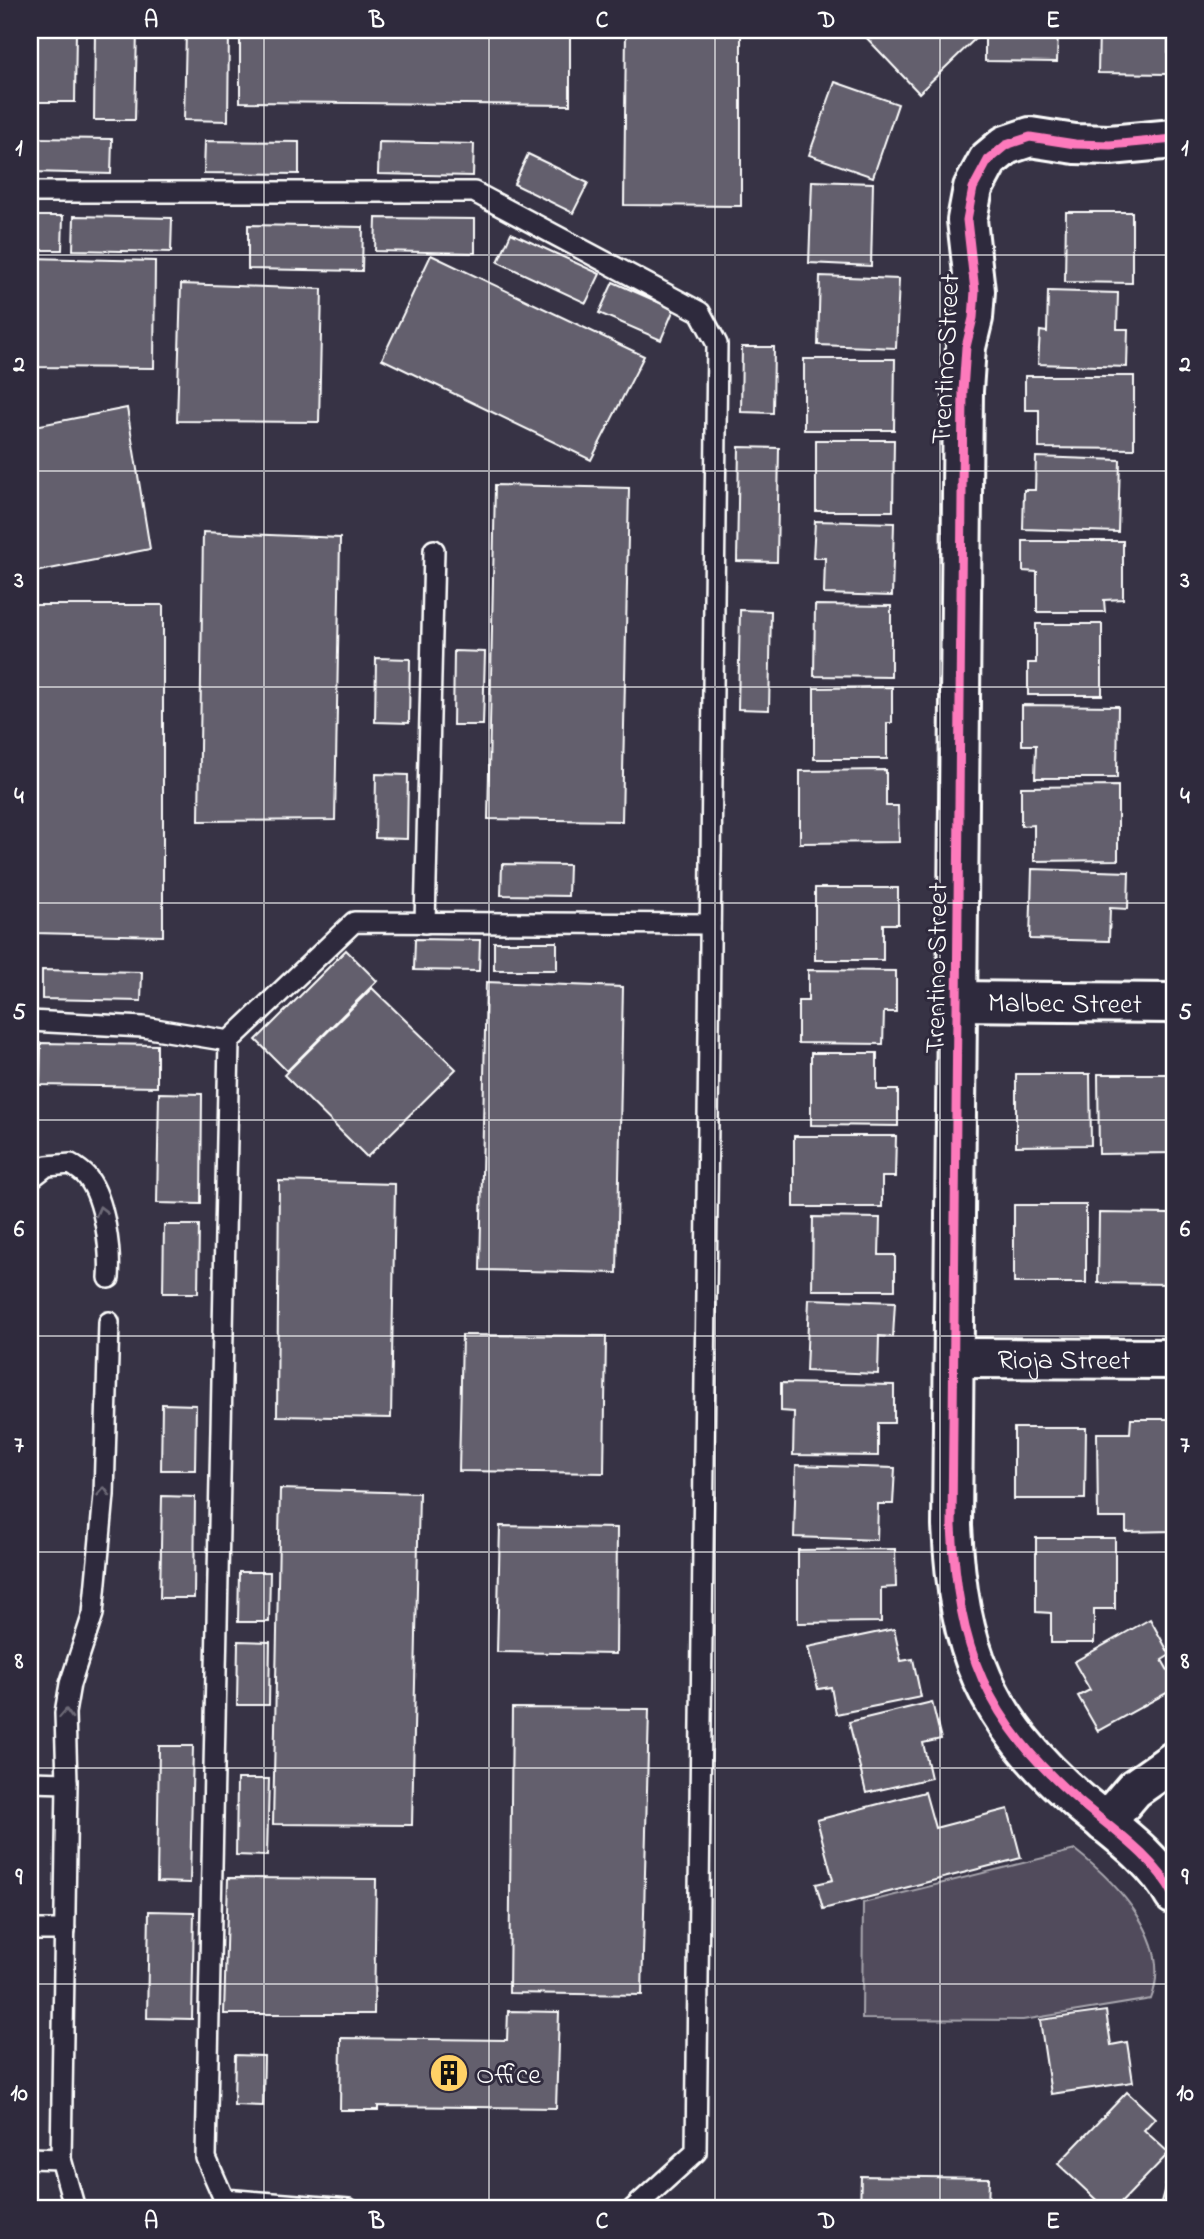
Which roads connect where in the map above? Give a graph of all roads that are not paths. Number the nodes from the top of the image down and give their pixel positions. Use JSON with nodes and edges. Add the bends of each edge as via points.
{"nodes":[{"id":1,"x":1174,"y":139,"type":"edge"},
{"id":2,"x":30,"y":192,"type":"edge"},
{"id":3,"x":434,"y":550,"type":"dead end"},
{"id":4,"x":425,"y":923,"type":"junction"},
{"id":5,"x":710,"y":924,"type":"junction"},
{"id":6,"x":957,"y":1001,"type":"junction"},
{"id":7,"x":1174,"y":1003,"type":"edge"},
{"id":8,"x":30,"y":1021,"type":"edge"},
{"id":9,"x":229,"y":1041,"type":"junction"},
{"id":10,"x":30,"y":1179,"type":"edge"},
{"id":11,"x":110,"y":1278,"type":"dead end"},
{"id":12,"x":109,"y":1322,"type":"dead end"},
{"id":13,"x":954,"y":1358,"type":"junction"},
{"id":14,"x":1174,"y":1359,"type":"edge"},
{"id":15,"x":1174,"y":1761,"type":"edge"},
{"id":16,"x":30,"y":1782,"type":"edge"},
{"id":17,"x":67,"y":1783,"type":"junction"},
{"id":18,"x":1105,"y":1823,"type":"junction"},
{"id":19,"x":1174,"y":1895,"type":"edge"},
{"id":20,"x":30,"y":1930,"type":"edge"},
{"id":21,"x":65,"y":1930,"type":"junction"},
{"id":22,"x":30,"y":2158,"type":"edge"},
{"id":23,"x":61,"y":2159,"type":"junction"},
{"id":24,"x":75,"y":2209,"type":"edge"},
{"id":25,"x":349,"y":2209,"type":"edge"},
{"id":26,"x":633,"y":2209,"type":"edge"}],
"edges":[{"from":1,"to":6,"type":"street","name":"Trentino Street","via":[[1110,145],[1030,137],[1006,145],[988,160],[973,188],[967,220],[975,291],[963,391]]},
{"from":2,"to":5,"type":"lane","via":[[474,192],[700,312],[718,344]]},
{"from":3,"to":4,"type":"lane"},
{"from":4,"to":5,"type":"lane"},
{"from":4,"to":9,"type":"lane","via":[[354,922]]},
{"from":5,"to":26,"type":"lane","via":[[696,2152]]},
{"from":6,"to":7,"type":"street","name":"Malbec Street"},
{"from":6,"to":13,"type":"street","name":"Trentino Street"},
{"from":8,"to":9,"type":"lane","via":[[143,1027]]},
{"from":9,"to":25,"type":"lane","via":[[206,2158],[224,2199]]},
{"from":11,"to":10,"type":"lane","one_way":true,"via":[[99,1203],[88,1177],[71,1164],[47,1166]]},
{"from":17,"to":12,"type":"lane","one_way":true,"via":[[65,1713],[93,1614],[104,1495]]},
{"from":13,"to":14,"type":"street","name":"Rioja Street"},
{"from":13,"to":18,"type":"street","name":"Trentino Street","via":[[954,1570],[958,1604],[978,1669],[1013,1734]]},
{"from":15,"to":18,"type":"street","via":[[1134,1789]]},
{"from":16,"to":17,"type":"lane"},
{"from":17,"to":21,"type":"lane"},
{"from":18,"to":19,"type":"street","name":"Trentino Street","via":[[1146,1858]]},
{"from":20,"to":21,"type":"lane"},
{"from":21,"to":23,"type":"lane"},
{"from":22,"to":23,"type":"lane"},
{"from":23,"to":24,"type":"lane"}]}
